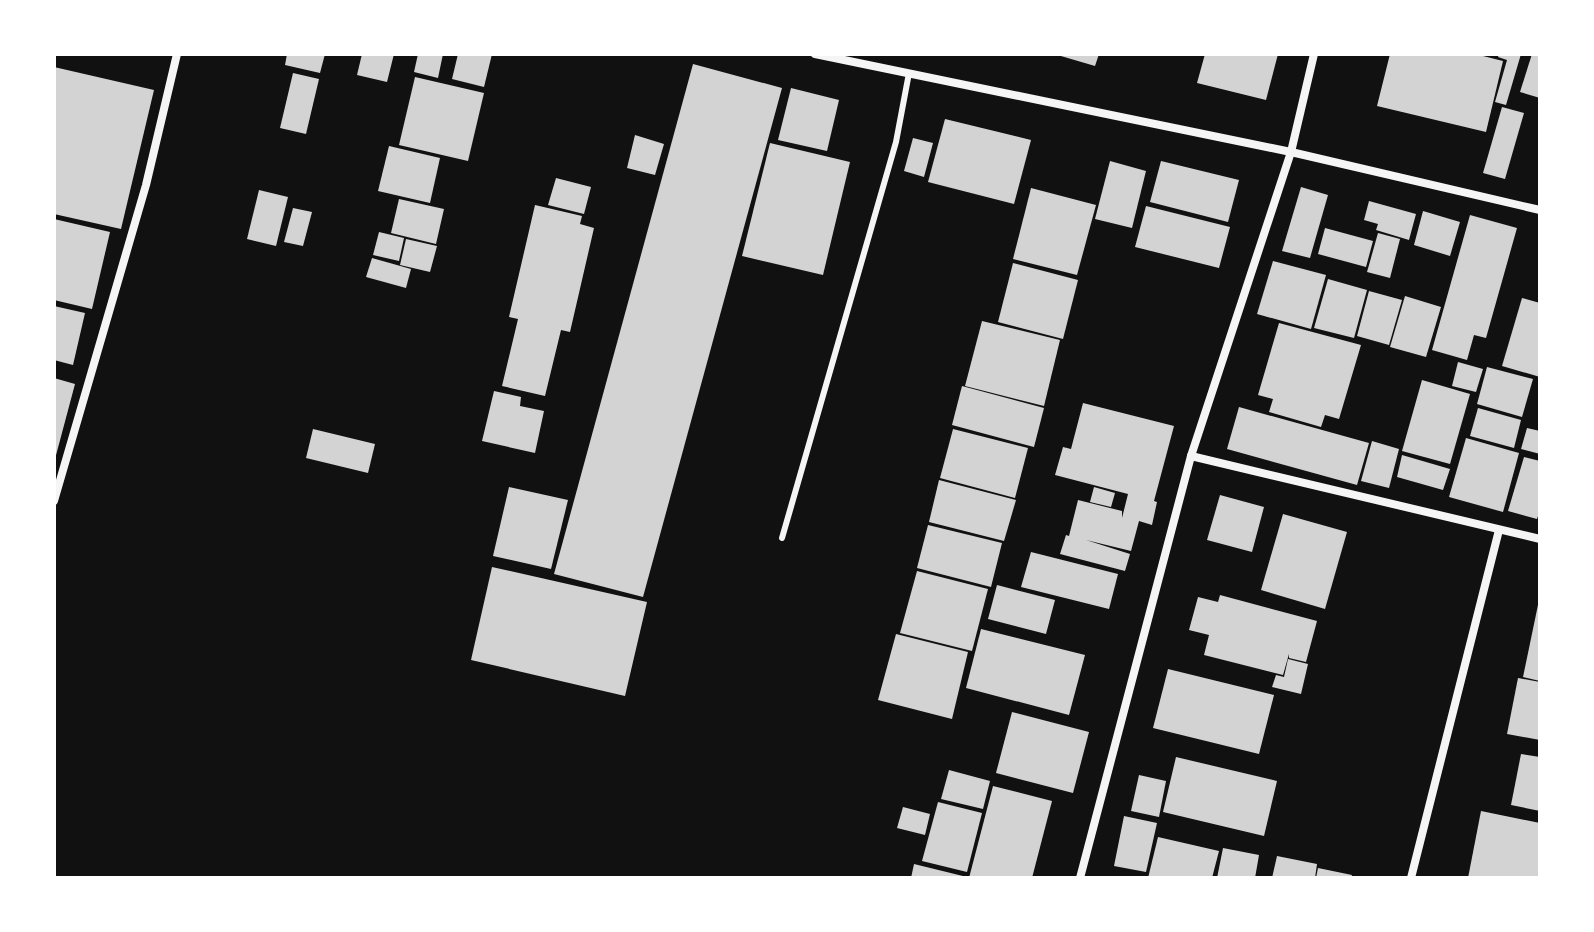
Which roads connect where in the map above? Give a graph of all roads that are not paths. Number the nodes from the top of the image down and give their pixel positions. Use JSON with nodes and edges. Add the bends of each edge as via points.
{"nodes":[{"id":1,"x":177,"y":54,"type":"edge"},
{"id":2,"x":815,"y":54,"type":"edge"},
{"id":3,"x":1314,"y":54,"type":"edge"},
{"id":4,"x":909,"y":73,"type":"junction"},
{"id":5,"x":1291,"y":152,"type":"junction"},
{"id":6,"x":1540,"y":210,"type":"edge"},
{"id":7,"x":1191,"y":456,"type":"junction"},
{"id":8,"x":54,"y":501,"type":"edge"},
{"id":9,"x":1499,"y":530,"type":"junction"},
{"id":10,"x":782,"y":538,"type":"dead end"},
{"id":11,"x":1540,"y":539,"type":"edge"},
{"id":12,"x":1080,"y":878,"type":"edge"},
{"id":13,"x":1411,"y":878,"type":"edge"}],
"edges":[{"from":1,"to":8,"type":"street","via":[[146,185]]},
{"from":2,"to":4,"type":"street"},
{"from":3,"to":5,"type":"street"},
{"from":4,"to":5,"type":"street"},
{"from":4,"to":10,"type":"lane","via":[[896,142]]},
{"from":5,"to":6,"type":"street"},
{"from":5,"to":7,"type":"street"},
{"from":7,"to":9,"type":"street"},
{"from":7,"to":12,"type":"street"},
{"from":9,"to":11,"type":"street"},
{"from":9,"to":13,"type":"street"}]}
